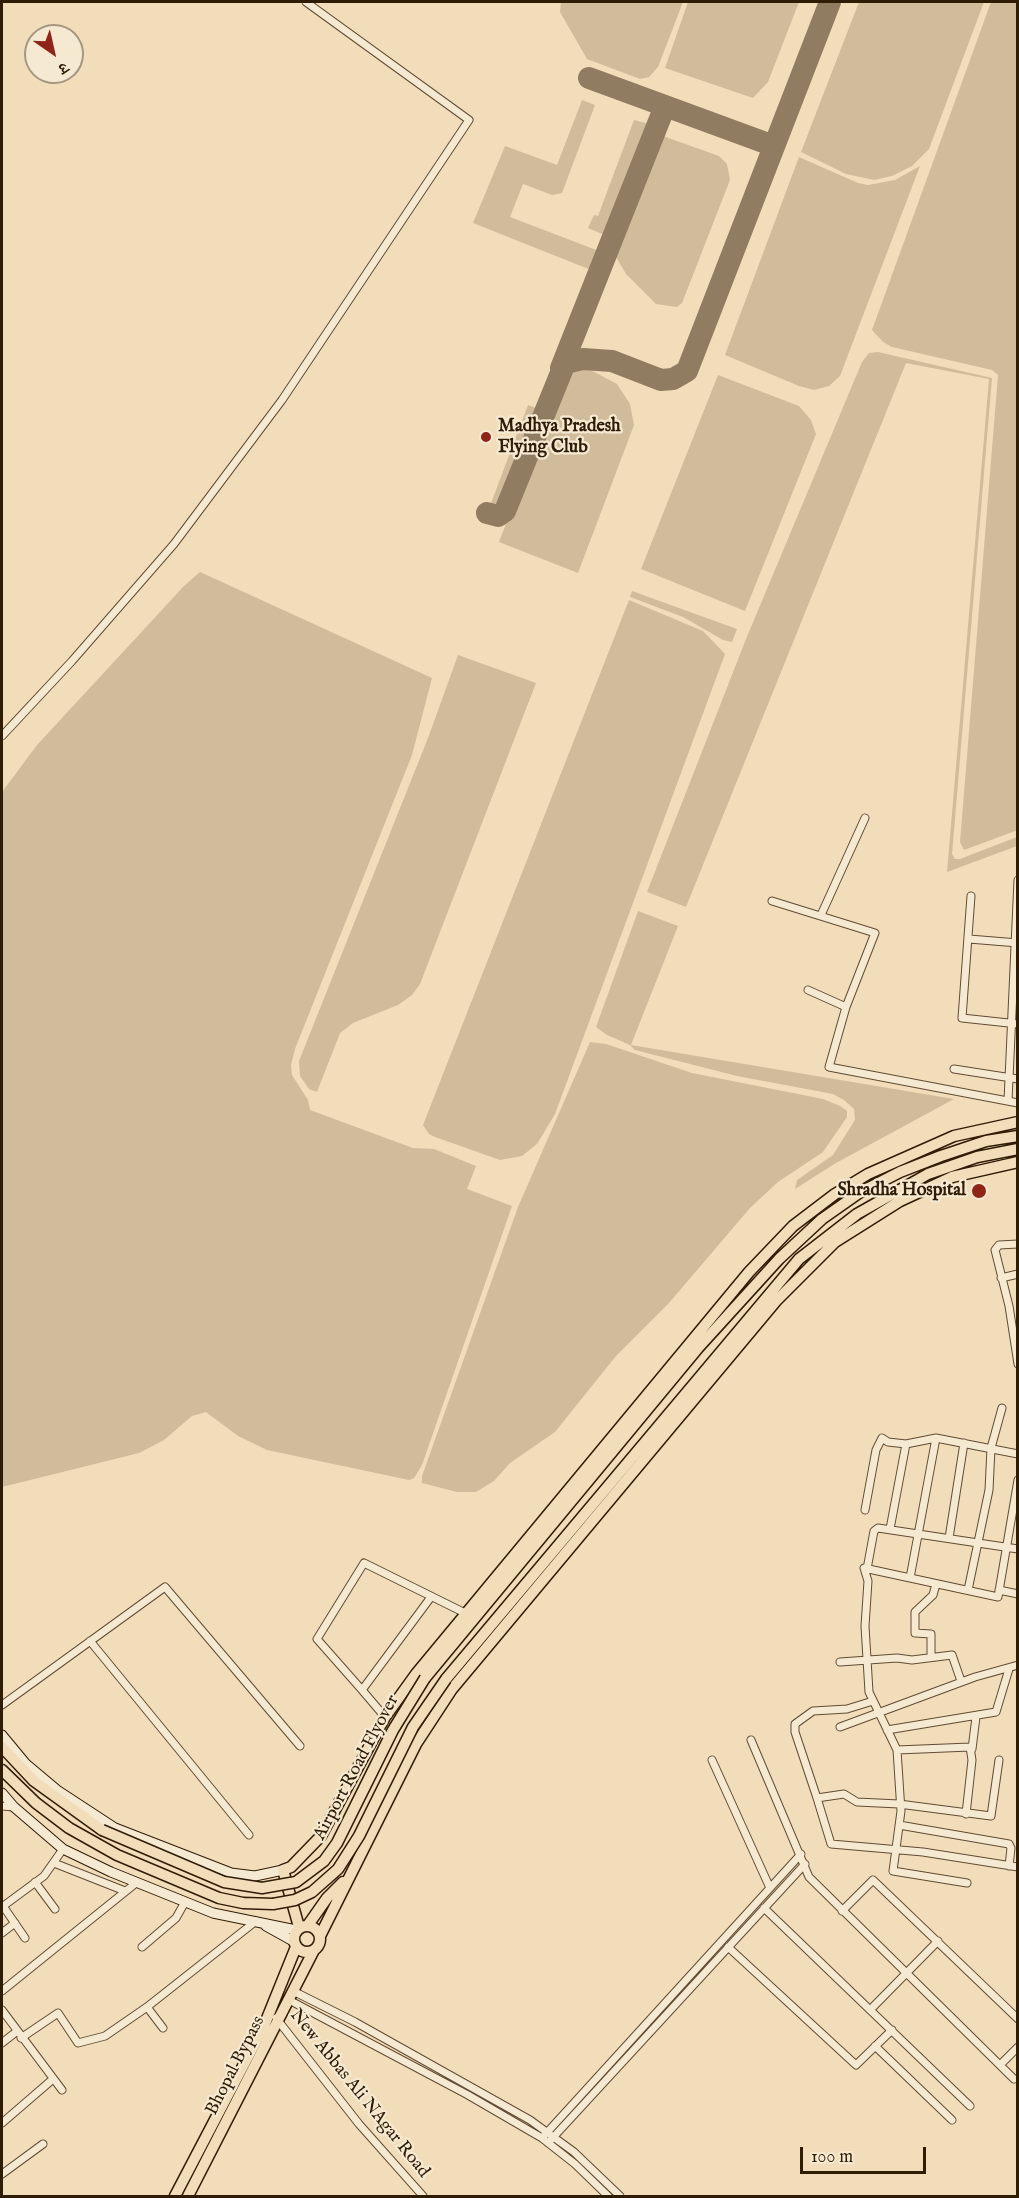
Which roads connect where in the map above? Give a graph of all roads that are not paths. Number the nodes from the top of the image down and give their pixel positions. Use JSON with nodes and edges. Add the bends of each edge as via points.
{"nodes":[{"id":1,"x":306,"y":2,"type":"edge"},
{"id":2,"x":2,"y":736,"type":"edge"},
{"id":3,"x":865,"y":818,"type":"dead end"},
{"id":4,"x":1017,"y":880,"type":"edge"},
{"id":5,"x":971,"y":896,"type":"dead end"},
{"id":6,"x":772,"y":901,"type":"dead end"},
{"id":7,"x":821,"y":915,"type":"junction"},
{"id":8,"x":969,"y":939,"type":"junction"},
{"id":9,"x":1016,"y":943,"type":"edge"},
{"id":10,"x":808,"y":990,"type":"dead end"},
{"id":11,"x":846,"y":1007,"type":"junction"},
{"id":12,"x":1015,"y":1024,"type":"edge"},
{"id":13,"x":954,"y":1069,"type":"dead end"},
{"id":14,"x":1013,"y":1078,"type":"edge"},
{"id":15,"x":1008,"y":1101,"type":"junction"},
{"id":16,"x":1017,"y":1103,"type":"edge"},
{"id":17,"x":1017,"y":1122,"type":"edge"},
{"id":18,"x":1017,"y":1136,"type":"edge"},
{"id":19,"x":1017,"y":1149,"type":"edge"},
{"id":20,"x":1017,"y":1162,"type":"edge"},
{"id":21,"x":1017,"y":1244,"type":"edge"},
{"id":22,"x":1017,"y":1274,"type":"edge"},
{"id":23,"x":1001,"y":1278,"type":"junction"},
{"id":24,"x":1017,"y":1305,"type":"edge"},
{"id":25,"x":1009,"y":1306,"type":"junction"},
{"id":26,"x":1016,"y":1338,"type":"edge"},
{"id":27,"x":1017,"y":1364,"type":"edge"},
{"id":28,"x":1002,"y":1408,"type":"dead end"},
{"id":29,"x":936,"y":1438,"type":"junction"},
{"id":30,"x":964,"y":1443,"type":"junction"},
{"id":31,"x":906,"y":1444,"type":"junction"},
{"id":32,"x":991,"y":1448,"type":"junction"},
{"id":33,"x":1017,"y":1455,"type":"edge"},
{"id":34,"x":1017,"y":1480,"type":"edge"},
{"id":35,"x":865,"y":1510,"type":"dead end"},
{"id":36,"x":890,"y":1528,"type":"junction"},
{"id":37,"x":920,"y":1533,"type":"junction"},
{"id":38,"x":949,"y":1538,"type":"junction"},
{"id":39,"x":978,"y":1544,"type":"junction"},
{"id":40,"x":1005,"y":1548,"type":"junction"},
{"id":41,"x":1017,"y":1549,"type":"edge"},
{"id":42,"x":867,"y":1569,"type":"junction"},
{"id":43,"x":910,"y":1578,"type":"junction"},
{"id":44,"x":936,"y":1584,"type":"junction"},
{"id":45,"x":968,"y":1590,"type":"junction"},
{"id":46,"x":999,"y":1590,"type":"junction"},
{"id":47,"x":1017,"y":1594,"type":"edge"},
{"id":48,"x":431,"y":1597,"type":"junction"},
{"id":49,"x":466,"y":1618,"type":"junction"},
{"id":50,"x":90,"y":1641,"type":"junction"},
{"id":51,"x":475,"y":1652,"type":"junction"},
{"id":52,"x":931,"y":1657,"type":"junction"},
{"id":53,"x":869,"y":1659,"type":"junction"},
{"id":54,"x":840,"y":1662,"type":"dead end"},
{"id":55,"x":1017,"y":1665,"type":"edge"},
{"id":56,"x":1009,"y":1669,"type":"junction"},
{"id":57,"x":961,"y":1681,"type":"junction"},
{"id":58,"x":362,"y":1690,"type":"junction"},
{"id":59,"x":873,"y":1701,"type":"junction"},
{"id":60,"x":2,"y":1705,"type":"edge"},
{"id":61,"x":878,"y":1713,"type":"junction"},
{"id":62,"x":385,"y":1717,"type":"junction"},
{"id":63,"x":976,"y":1717,"type":"junction"},
{"id":64,"x":840,"y":1726,"type":"dead end"},
{"id":65,"x":887,"y":1730,"type":"junction"},
{"id":66,"x":2,"y":1735,"type":"edge"},
{"id":67,"x":751,"y":1740,"type":"dead end"},
{"id":68,"x":300,"y":1746,"type":"dead end"},
{"id":69,"x":2,"y":1747,"type":"edge"},
{"id":70,"x":972,"y":1749,"type":"junction"},
{"id":71,"x":897,"y":1750,"type":"junction"},
{"id":72,"x":712,"y":1760,"type":"dead end"},
{"id":73,"x":999,"y":1760,"type":"dead end"},
{"id":74,"x":2,"y":1770,"type":"edge"},
{"id":75,"x":2,"y":1793,"type":"edge"},
{"id":76,"x":817,"y":1798,"type":"junction"},
{"id":77,"x":899,"y":1804,"type":"junction"},
{"id":78,"x":2,"y":1806,"type":"edge"},
{"id":79,"x":14,"y":1807,"type":"junction"},
{"id":80,"x":966,"y":1814,"type":"junction"},
{"id":81,"x":899,"y":1825,"type":"junction"},
{"id":82,"x":249,"y":1835,"type":"dead end"},
{"id":83,"x":63,"y":1849,"type":"junction"},
{"id":84,"x":896,"y":1849,"type":"junction"},
{"id":85,"x":801,"y":1854,"type":"junction"},
{"id":86,"x":54,"y":1863,"type":"junction"},
{"id":87,"x":805,"y":1864,"type":"junction"},
{"id":88,"x":1013,"y":1866,"type":"edge"},
{"id":89,"x":287,"y":1869,"type":"junction"},
{"id":90,"x":350,"y":1876,"type":"junction"},
{"id":91,"x":35,"y":1882,"type":"junction"},
{"id":92,"x":967,"y":1882,"type":"dead end"},
{"id":93,"x":136,"y":1883,"type":"junction"},
{"id":94,"x":770,"y":1887,"type":"junction"},
{"id":95,"x":125,"y":1891,"type":"junction"},
{"id":96,"x":185,"y":1902,"type":"junction"},
{"id":97,"x":2,"y":1907,"type":"edge"},
{"id":98,"x":764,"y":1908,"type":"junction"},
{"id":99,"x":55,"y":1910,"type":"dead end"},
{"id":100,"x":842,"y":1911,"type":"junction"},
{"id":101,"x":256,"y":1921,"type":"junction"},
{"id":102,"x":15,"y":1923,"type":"junction"},
{"id":103,"x":2,"y":1933,"type":"edge"},
{"id":104,"x":300,"y":1933,"type":"junction"},
{"id":105,"x":320,"y":1936,"type":"junction"},
{"id":106,"x":25,"y":1938,"type":"dead end"},
{"id":107,"x":938,"y":1941,"type":"junction"},
{"id":108,"x":142,"y":1947,"type":"dead end"},
{"id":109,"x":728,"y":1947,"type":"junction"},
{"id":110,"x":314,"y":1950,"type":"junction"},
{"id":111,"x":906,"y":1974,"type":"junction"},
{"id":112,"x":2,"y":1991,"type":"edge"},
{"id":113,"x":291,"y":1995,"type":"junction"},
{"id":114,"x":147,"y":2007,"type":"junction"},
{"id":115,"x":2,"y":2010,"type":"edge"},
{"id":116,"x":870,"y":2010,"type":"junction"},
{"id":117,"x":274,"y":2016,"type":"junction"},
{"id":118,"x":1017,"y":2019,"type":"edge"},
{"id":119,"x":163,"y":2028,"type":"dead end"},
{"id":120,"x":892,"y":2030,"type":"junction"},
{"id":121,"x":19,"y":2035,"type":"junction"},
{"id":122,"x":2,"y":2043,"type":"edge"},
{"id":123,"x":875,"y":2046,"type":"junction"},
{"id":124,"x":1017,"y":2047,"type":"edge"},
{"id":125,"x":1000,"y":2065,"type":"junction"},
{"id":126,"x":53,"y":2079,"type":"junction"},
{"id":127,"x":1014,"y":2079,"type":"dead end"},
{"id":128,"x":62,"y":2090,"type":"dead end"},
{"id":129,"x":970,"y":2106,"type":"dead end"},
{"id":130,"x":2,"y":2112,"type":"edge"},
{"id":131,"x":952,"y":2120,"type":"dead end"},
{"id":132,"x":4,"y":2121,"type":"edge"},
{"id":133,"x":547,"y":2138,"type":"junction"},
{"id":134,"x":43,"y":2144,"type":"dead end"},
{"id":135,"x":2,"y":2174,"type":"edge"},
{"id":136,"x":175,"y":2196,"type":"edge"},
{"id":137,"x":188,"y":2196,"type":"edge"},
{"id":138,"x":423,"y":2196,"type":"edge"},
{"id":139,"x":608,"y":2196,"type":"edge"},
{"id":140,"x":620,"y":2196,"type":"edge"}],
"edges":[{"from":1,"to":2,"type":"street","via":[[470,120],[282,400],[174,544]]},
{"from":3,"to":7,"type":"street"},
{"from":4,"to":9,"type":"street"},
{"from":5,"to":8,"type":"street"},
{"from":6,"to":7,"type":"street"},
{"from":7,"to":11,"type":"street","via":[[875,933]]},
{"from":8,"to":9,"type":"street"},
{"from":8,"to":12,"type":"street","via":[[962,1018]]},
{"from":9,"to":12,"type":"street"},
{"from":10,"to":11,"type":"street"},
{"from":11,"to":15,"type":"street","via":[[829,1067]]},
{"from":12,"to":14,"type":"street"},
{"from":13,"to":14,"type":"street"},
{"from":14,"to":15,"type":"street"},
{"from":15,"to":16,"type":"street"},
{"from":17,"to":49,"type":"main road","via":[[954,1136],[899,1158],[835,1194],[793,1226],[749,1272]]},
{"from":18,"to":49,"type":"main road","via":[[986,1141],[900,1172],[859,1193],[822,1220],[779,1259],[698,1348]]},
{"from":19,"to":51,"type":"main road","via":[[928,1174],[857,1214],[799,1259]]},
{"from":20,"to":51,"type":"main road","via":[[952,1177],[900,1201],[844,1235],[814,1261]]},
{"from":21,"to":23,"type":"street","via":[[996,1247]]},
{"from":22,"to":23,"type":"street"},
{"from":23,"to":25,"type":"street"},
{"from":24,"to":25,"type":"street"},
{"from":25,"to":26,"type":"street"},
{"from":26,"to":27,"type":"street"},
{"from":28,"to":32,"type":"street"},
{"from":29,"to":30,"type":"street"},
{"from":29,"to":31,"type":"street"},
{"from":29,"to":37,"type":"street"},
{"from":30,"to":32,"type":"street"},
{"from":30,"to":38,"type":"street"},
{"from":31,"to":35,"type":"street","via":[[882,1438],[876,1450]]},
{"from":31,"to":36,"type":"street"},
{"from":32,"to":33,"type":"street"},
{"from":32,"to":39,"type":"street","via":[[989,1490]]},
{"from":34,"to":40,"type":"street"},
{"from":36,"to":37,"type":"street"},
{"from":36,"to":42,"type":"street","via":[[875,1529]]},
{"from":37,"to":38,"type":"street"},
{"from":37,"to":43,"type":"street"},
{"from":38,"to":39,"type":"street"},
{"from":39,"to":40,"type":"street"},
{"from":39,"to":45,"type":"street"},
{"from":40,"to":41,"type":"street"},
{"from":40,"to":46,"type":"street"},
{"from":42,"to":43,"type":"street"},
{"from":42,"to":53,"type":"street","via":[[864,1568],[868,1581],[865,1616]]},
{"from":43,"to":44,"type":"street"},
{"from":44,"to":45,"type":"street"},
{"from":44,"to":52,"type":"street","via":[[933,1595],[915,1612],[915,1633],[932,1634]]},
{"from":45,"to":46,"type":"street","via":[[998,1597]]},
{"from":46,"to":47,"type":"street"},
{"from":48,"to":49,"type":"street"},
{"from":48,"to":58,"type":"street"},
{"from":48,"to":58,"type":"street","via":[[364,1563],[317,1639]]},
{"from":49,"to":62,"type":"main road"},
{"from":49,"to":69,"type":"main road","name":"Airport Road Flyover","bridge":true,"via":[[399,1720],[331,1853],[304,1878],[272,1887],[224,1882],[124,1841],[74,1812],[34,1781]]},
{"from":50,"to":60,"type":"street"},
{"from":50,"to":68,"type":"street","via":[[165,1587]]},
{"from":50,"to":82,"type":"street"},
{"from":51,"to":74,"type":"main road","name":"Airport Road Flyover","bridge":true,"via":[[446,1679],[412,1726],[344,1862],[320,1887],[287,1902],[227,1900],[117,1855],[69,1828]]},
{"from":51,"to":90,"type":"main road","name":"Bhopal Bypass","via":[[416,1744]]},
{"from":52,"to":53,"type":"street"},
{"from":52,"to":57,"type":"street","via":[[952,1655]]},
{"from":53,"to":54,"type":"street"},
{"from":53,"to":59,"type":"street","via":[[869,1692]]},
{"from":55,"to":56,"type":"street"},
{"from":56,"to":57,"type":"street"},
{"from":56,"to":63,"type":"street","via":[[996,1712]]},
{"from":57,"to":61,"type":"street"},
{"from":58,"to":62,"type":"street"},
{"from":59,"to":61,"type":"street"},
{"from":59,"to":76,"type":"street","via":[[847,1709],[813,1711],[795,1724]]},
{"from":61,"to":64,"type":"street"},
{"from":61,"to":65,"type":"street"},
{"from":62,"to":89,"type":"main road","via":[[321,1836]]},
{"from":63,"to":65,"type":"street"},
{"from":63,"to":70,"type":"street"},
{"from":65,"to":71,"type":"street"},
{"from":66,"to":89,"type":"street","via":[[32,1770],[115,1828],[231,1873],[255,1876]]},
{"from":67,"to":85,"type":"street"},
{"from":70,"to":71,"type":"street","via":[[970,1746]]},
{"from":70,"to":80,"type":"street"},
{"from":71,"to":77,"type":"street"},
{"from":72,"to":94,"type":"street"},
{"from":73,"to":80,"type":"street","via":[[991,1816]]},
{"from":75,"to":79,"type":"street"},
{"from":76,"to":77,"type":"street","via":[[844,1794],[856,1802]]},
{"from":76,"to":84,"type":"street","via":[[831,1844]]},
{"from":77,"to":80,"type":"street"},
{"from":77,"to":81,"type":"street"},
{"from":78,"to":79,"type":"street"},
{"from":79,"to":83,"type":"street"},
{"from":81,"to":84,"type":"street"},
{"from":81,"to":88,"type":"street","via":[[1009,1844]]},
{"from":83,"to":86,"type":"street"},
{"from":83,"to":93,"type":"street"},
{"from":84,"to":88,"type":"street"},
{"from":84,"to":92,"type":"street","via":[[893,1871]]},
{"from":85,"to":87,"type":"street"},
{"from":85,"to":94,"type":"street"},
{"from":86,"to":91,"type":"street"},
{"from":86,"to":95,"type":"street"},
{"from":87,"to":98,"type":"street"},
{"from":87,"to":100,"type":"street","via":[[809,1877]]},
{"from":89,"to":104,"type":"main road"},
{"from":90,"to":104,"type":"main road","name":"Bhopal Bypass"},
{"from":90,"to":105,"type":"main road","name":"Bhopal Bypass"},
{"from":91,"to":97,"type":"street"},
{"from":91,"to":99,"type":"street"},
{"from":93,"to":95,"type":"street"},
{"from":93,"to":96,"type":"street"},
{"from":94,"to":133,"type":"street"},
{"from":95,"to":112,"type":"street"},
{"from":96,"to":101,"type":"street","via":[[213,1913]]},
{"from":96,"to":108,"type":"street","via":[[176,1918]]},
{"from":97,"to":102,"type":"street"},
{"from":98,"to":109,"type":"street"},
{"from":98,"to":116,"type":"street"},
{"from":100,"to":107,"type":"street","via":[[873,1880]]},
{"from":100,"to":111,"type":"street"},
{"from":101,"to":104,"type":"street"},
{"from":101,"to":114,"type":"street"},
{"from":102,"to":103,"type":"street"},
{"from":102,"to":106,"type":"street"},
{"from":104,"to":105,"type":"main road","via":[[316,1929]]},
{"from":104,"to":110,"type":"main road","via":[[303,1952]]},
{"from":104,"to":117,"type":"main road","name":"Bhopal Bypass"},
{"from":105,"to":110,"type":"main road","name":"Bhopal Bypass"},
{"from":107,"to":111,"type":"street"},
{"from":107,"to":118,"type":"street"},
{"from":109,"to":123,"type":"street","via":[[856,2065]]},
{"from":109,"to":133,"type":"street"},
{"from":110,"to":113,"type":"main road","name":"Bhopal Bypass"},
{"from":111,"to":116,"type":"street"},
{"from":111,"to":125,"type":"street"},
{"from":113,"to":117,"type":"main road","name":"Bhopal Bypass"},
{"from":113,"to":133,"type":"street"},
{"from":113,"to":133,"type":"street","via":[[464,2081]]},
{"from":114,"to":119,"type":"street"},
{"from":114,"to":121,"type":"street","via":[[105,2036],[78,2043],[58,2013]]},
{"from":115,"to":121,"type":"street"},
{"from":116,"to":120,"type":"street"},
{"from":117,"to":136,"type":"main road","name":"Bhopal Bypass"},
{"from":117,"to":137,"type":"main road","name":"Bhopal Bypass"},
{"from":117,"to":138,"type":"street","name":"New Abbas Ali NAgar Road","via":[[359,2124]]},
{"from":120,"to":123,"type":"street"},
{"from":120,"to":129,"type":"street"},
{"from":121,"to":122,"type":"street"},
{"from":121,"to":126,"type":"street"},
{"from":123,"to":131,"type":"street"},
{"from":124,"to":125,"type":"street"},
{"from":125,"to":127,"type":"street"},
{"from":126,"to":128,"type":"street"},
{"from":126,"to":132,"type":"street"},
{"from":130,"to":132,"type":"street"},
{"from":133,"to":139,"type":"street"},
{"from":133,"to":140,"type":"street","via":[[574,2152]]},
{"from":134,"to":135,"type":"street"}]}
